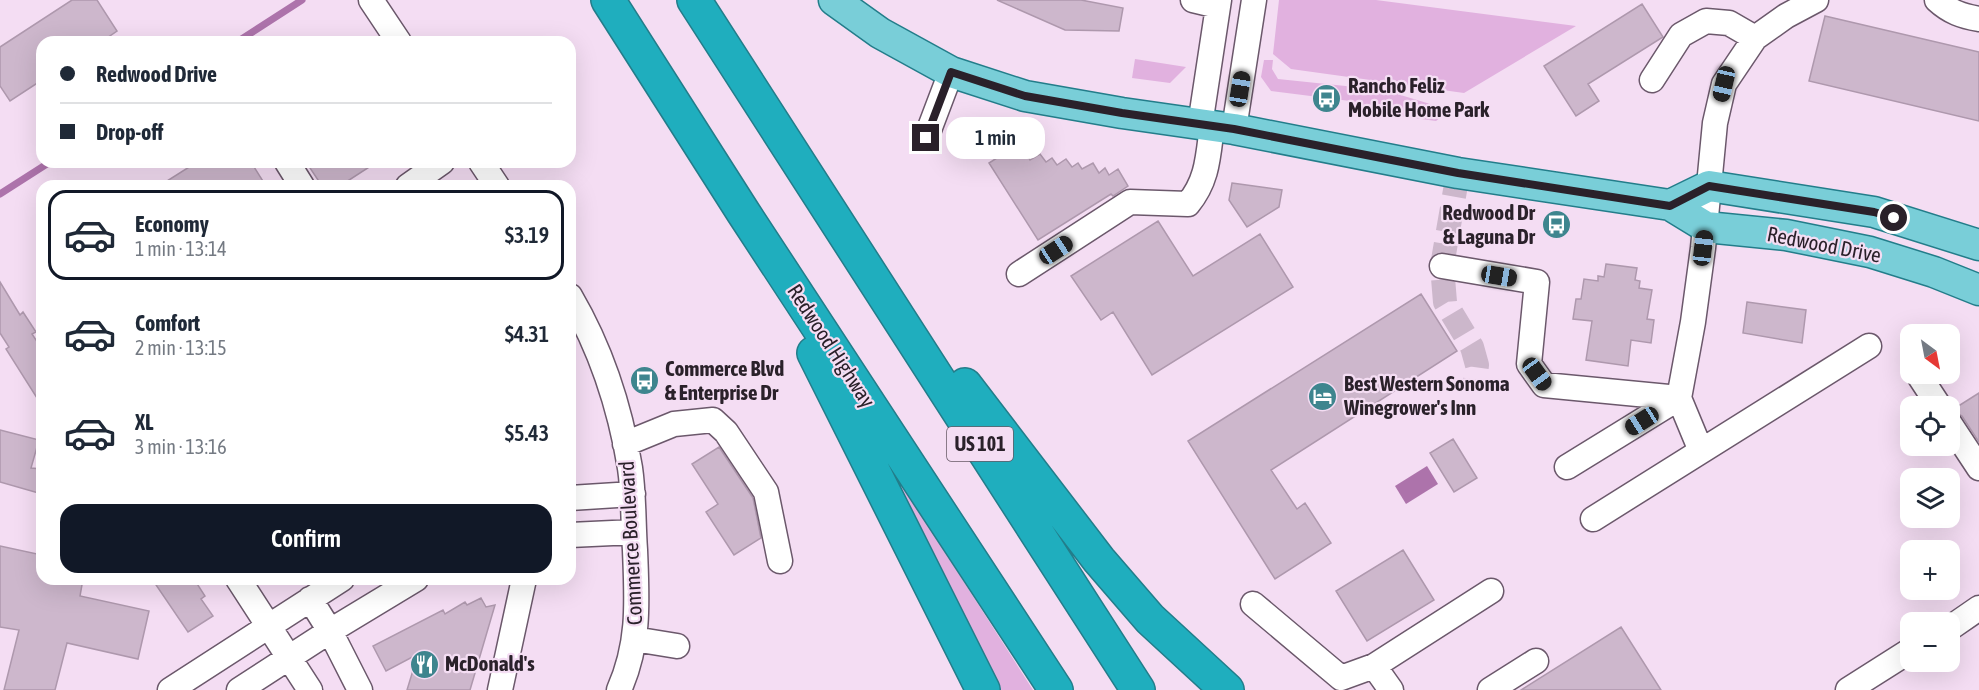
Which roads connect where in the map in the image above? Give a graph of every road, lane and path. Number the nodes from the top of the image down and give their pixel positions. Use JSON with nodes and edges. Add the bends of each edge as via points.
{"nodes":[{"id":1,"x":371,"y":0,"type":"edge"},
{"id":2,"x":694,"y":0,"type":"edge"},
{"id":3,"x":834,"y":0,"type":"edge"},
{"id":4,"x":1193,"y":0,"type":"edge"},
{"id":5,"x":1254,"y":0,"type":"edge"},
{"id":6,"x":1816,"y":0,"type":"edge"},
{"id":7,"x":1937,"y":0,"type":"edge"},
{"id":8,"x":1218,"y":3,"type":"edge"},
{"id":9,"x":613,"y":7,"type":"edge"},
{"id":10,"x":1979,"y":19,"type":"edge"},
{"id":11,"x":395,"y":36,"type":"edge"},
{"id":12,"x":1755,"y":38,"type":"junction"},
{"id":13,"x":951,"y":72,"type":"junction"},
{"id":14,"x":1652,"y":80,"type":"dead end"},
{"id":15,"x":1215,"y":127,"type":"junction"},
{"id":16,"x":926,"y":138,"type":"dead end"},
{"id":17,"x":434,"y":168,"type":"edge"},
{"id":18,"x":416,"y":180,"type":"edge"},
{"id":19,"x":1709,"y":186,"type":"junction"},
{"id":20,"x":822,"y":198,"type":"junction"},
{"id":21,"x":1670,"y":206,"type":"junction"},
{"id":22,"x":743,"y":212,"type":"junction"},
{"id":23,"x":1706,"y":227,"type":"junction"},
{"id":24,"x":1979,"y":245,"type":"edge"},
{"id":25,"x":1442,"y":267,"type":"dead end"},
{"id":26,"x":1019,"y":274,"type":"dead end"},
{"id":27,"x":1979,"y":290,"type":"edge"},
{"id":28,"x":576,"y":308,"type":"edge"},
{"id":29,"x":1869,"y":346,"type":"dead end"},
{"id":30,"x":1679,"y":398,"type":"junction"},
{"id":31,"x":1960,"y":439,"type":"edge"},
{"id":32,"x":625,"y":444,"type":"junction"},
{"id":33,"x":1701,"y":451,"type":"junction"},
{"id":34,"x":1567,"y":467,"type":"dead end"},
{"id":35,"x":1979,"y":468,"type":"edge"},
{"id":36,"x":633,"y":494,"type":"junction"},
{"id":37,"x":576,"y":498,"type":"edge"},
{"id":38,"x":1593,"y":519,"type":"dead end"},
{"id":39,"x":634,"y":532,"type":"junction"},
{"id":40,"x":576,"y":535,"type":"edge"},
{"id":41,"x":780,"y":561,"type":"dead end"},
{"id":42,"x":242,"y":585,"type":"edge"},
{"id":43,"x":331,"y":585,"type":"edge"},
{"id":44,"x":406,"y":585,"type":"edge"},
{"id":45,"x":524,"y":585,"type":"edge"},
{"id":46,"x":1491,"y":591,"type":"dead end"},
{"id":47,"x":310,"y":599,"type":"junction"},
{"id":48,"x":1253,"y":604,"type":"dead end"},
{"id":49,"x":1979,"y":608,"type":"edge"},
{"id":50,"x":1960,"y":620,"type":"edge"},
{"id":51,"x":268,"y":627,"type":"junction"},
{"id":52,"x":330,"y":631,"type":"junction"},
{"id":53,"x":634,"y":639,"type":"junction"},
{"id":54,"x":677,"y":646,"type":"dead end"},
{"id":55,"x":1900,"y":657,"type":"edge"},
{"id":56,"x":289,"y":658,"type":"junction"},
{"id":57,"x":1536,"y":661,"type":"dead end"},
{"id":58,"x":1374,"y":666,"type":"junction"},
{"id":59,"x":170,"y":690,"type":"edge"},
{"id":60,"x":239,"y":690,"type":"edge"},
{"id":61,"x":310,"y":690,"type":"edge"},
{"id":62,"x":360,"y":690,"type":"edge"},
{"id":63,"x":500,"y":690,"type":"edge"},
{"id":64,"x":620,"y":690,"type":"edge"},
{"id":65,"x":983,"y":690,"type":"edge"},
{"id":66,"x":1056,"y":690,"type":"edge"},
{"id":67,"x":1137,"y":690,"type":"edge"},
{"id":68,"x":1227,"y":690,"type":"edge"},
{"id":69,"x":1391,"y":690,"type":"edge"},
{"id":70,"x":1490,"y":690,"type":"edge"},
{"id":71,"x":1848,"y":690,"type":"edge"}],
"edges":[{"from":1,"to":11,"type":"street"},
{"from":2,"to":20,"type":"highway","number":"US 101"},
{"from":3,"to":13,"type":"main road","name":"Redwood Drive","via":[[880,33]]},
{"from":4,"to":8,"type":"street"},
{"from":5,"to":15,"type":"street"},
{"from":6,"to":12,"type":"street"},
{"from":7,"to":10,"type":"street","via":[[1955,13]]},
{"from":8,"to":15,"type":"street"},
{"from":9,"to":22,"type":"highway","name":"Redwood Highway"},
{"from":12,"to":14,"type":"street","via":[[1729,23],[1706,21],[1681,35]]},
{"from":12,"to":19,"type":"street","via":[[1724,84],[1715,123]]},
{"from":13,"to":15,"type":"main road","name":"Redwood Drive","via":[[1025,96]]},
{"from":13,"to":16,"type":"street"},
{"from":15,"to":21,"type":"main road","name":"Redwood Drive","via":[[1458,173]]},
{"from":15,"to":26,"type":"street","via":[[1205,174],[1199,191],[1188,204],[1130,202]]},
{"from":17,"to":18,"type":"street"},
{"from":19,"to":21,"type":"main road"},
{"from":19,"to":23,"type":"street"},
{"from":19,"to":24,"type":"main road","name":"Redwood Drive","via":[[1874,212]]},
{"from":20,"to":67,"type":"highway","number":"US 101"},
{"from":20,"to":68,"type":"highway","via":[[1099,560],[1150,619]]},
{"from":21,"to":23,"type":"main road","name":"Redwood Drive"},
{"from":22,"to":65,"type":"highway"},
{"from":22,"to":66,"type":"highway","name":"Redwood Highway"},
{"from":23,"to":27,"type":"main road","name":"Redwood Drive","via":[[1786,235],[1870,252]]},
{"from":23,"to":30,"type":"street"},
{"from":25,"to":30,"type":"street","via":[[1537,282],[1529,364],[1544,385]]},
{"from":28,"to":32,"type":"street","name":"Commerce Boulevard","via":[[605,369]]},
{"from":29,"to":33,"type":"street"},
{"from":30,"to":33,"type":"street"},
{"from":30,"to":34,"type":"street"},
{"from":31,"to":35,"type":"street"},
{"from":32,"to":36,"type":"street","name":"Commerce Boulevard"},
{"from":32,"to":41,"type":"street","via":[[674,424],[713,420],[726,432],[766,492]]},
{"from":33,"to":38,"type":"street"},
{"from":36,"to":37,"type":"street"},
{"from":36,"to":39,"type":"street","name":"Commerce Boulevard"},
{"from":39,"to":40,"type":"street"},
{"from":39,"to":53,"type":"street","name":"Commerce Boulevard","via":[[638,611]]},
{"from":42,"to":51,"type":"street"},
{"from":43,"to":47,"type":"street"},
{"from":44,"to":52,"type":"street"},
{"from":45,"to":63,"type":"street"},
{"from":46,"to":58,"type":"street"},
{"from":47,"to":51,"type":"street"},
{"from":47,"to":52,"type":"street"},
{"from":48,"to":58,"type":"street","via":[[1341,678]]},
{"from":49,"to":50,"type":"street"},
{"from":51,"to":56,"type":"street"},
{"from":51,"to":59,"type":"street"},
{"from":52,"to":56,"type":"street"},
{"from":52,"to":62,"type":"street"},
{"from":53,"to":54,"type":"street"},
{"from":53,"to":64,"type":"street","name":"Commerce Boulevard"},
{"from":55,"to":71,"type":"street"},
{"from":56,"to":60,"type":"street"},
{"from":56,"to":61,"type":"street"},
{"from":57,"to":70,"type":"street"},
{"from":58,"to":69,"type":"street"}]}
